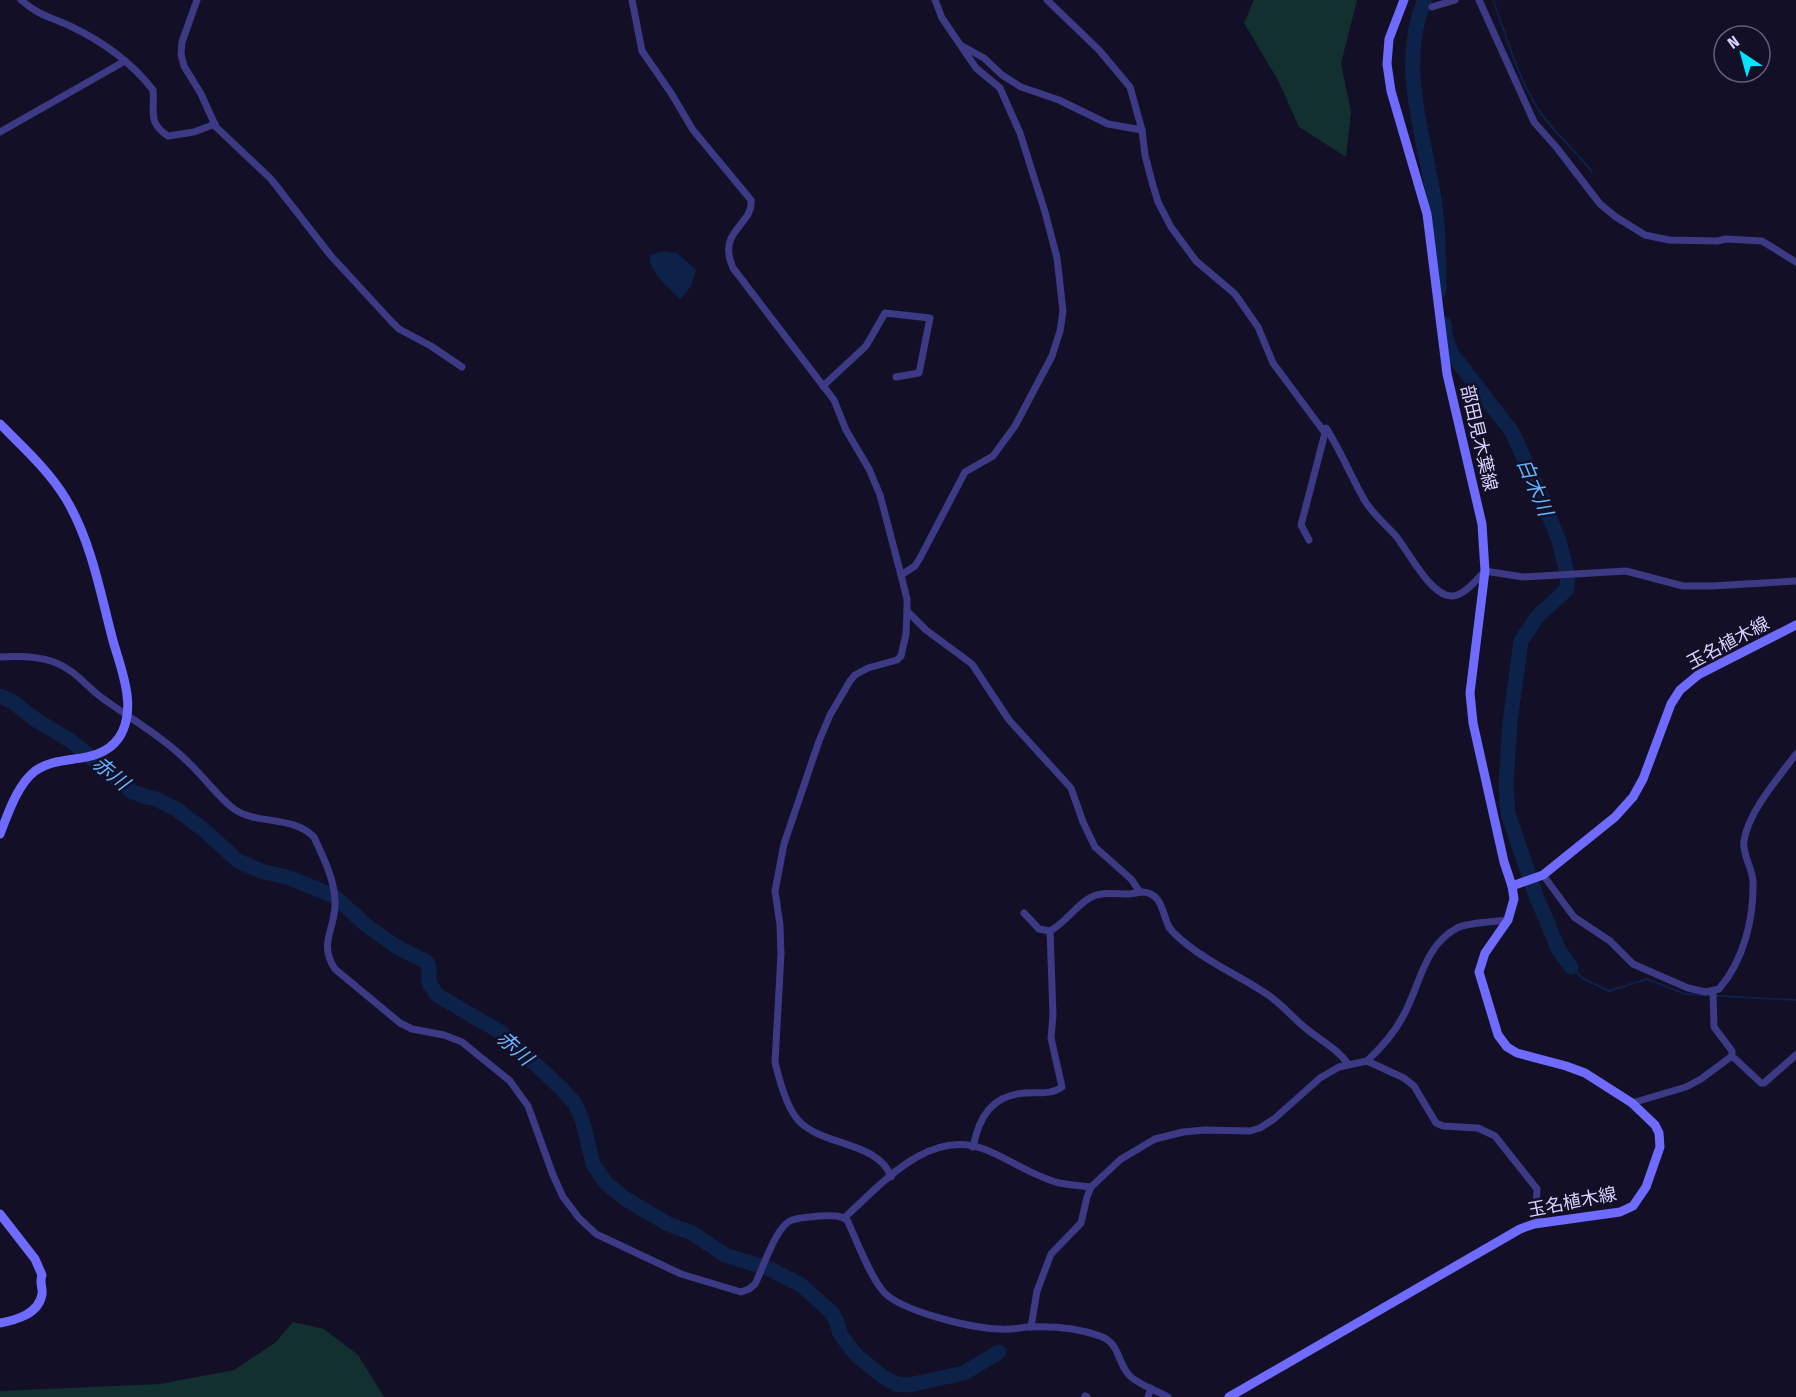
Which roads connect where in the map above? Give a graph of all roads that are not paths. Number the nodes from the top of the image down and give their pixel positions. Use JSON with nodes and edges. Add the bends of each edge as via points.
{"nodes":[{"id":1,"x":21,"y":0,"type":"edge"},
{"id":2,"x":197,"y":0,"type":"edge"},
{"id":3,"x":632,"y":0,"type":"edge"},
{"id":4,"x":934,"y":0,"type":"edge"},
{"id":5,"x":1047,"y":0,"type":"edge"},
{"id":6,"x":1404,"y":0,"type":"edge"},
{"id":7,"x":1455,"y":0,"type":"edge"},
{"id":8,"x":1479,"y":0,"type":"edge"},
{"id":9,"x":1432,"y":7,"type":"dead end"},
{"id":10,"x":960,"y":44,"type":"junction"},
{"id":11,"x":125,"y":61,"type":"junction"},
{"id":12,"x":215,"y":124,"type":"junction"},
{"id":13,"x":1142,"y":130,"type":"junction"},
{"id":14,"x":0,"y":132,"type":"edge"},
{"id":15,"x":1796,"y":262,"type":"edge"},
{"id":16,"x":462,"y":367,"type":"dead end"},
{"id":17,"x":896,"y":377,"type":"dead end"},
{"id":18,"x":823,"y":386,"type":"junction"},
{"id":19,"x":0,"y":424,"type":"edge"},
{"id":20,"x":1325,"y":433,"type":"junction"},
{"id":21,"x":1309,"y":540,"type":"dead end"},
{"id":22,"x":1485,"y":571,"type":"junction"},
{"id":23,"x":902,"y":575,"type":"junction"},
{"id":24,"x":1796,"y":580,"type":"edge"},
{"id":25,"x":907,"y":611,"type":"junction"},
{"id":26,"x":1796,"y":625,"type":"edge"},
{"id":27,"x":0,"y":657,"type":"edge"},
{"id":28,"x":126,"y":714,"type":"junction"},
{"id":29,"x":1796,"y":754,"type":"edge"},
{"id":30,"x":0,"y":834,"type":"edge"},
{"id":31,"x":1540,"y":876,"type":"junction"},
{"id":32,"x":1512,"y":886,"type":"junction"},
{"id":33,"x":1140,"y":891,"type":"junction"},
{"id":34,"x":1024,"y":913,"type":"dead end"},
{"id":35,"x":1508,"y":920,"type":"junction"},
{"id":36,"x":1050,"y":931,"type":"junction"},
{"id":37,"x":1713,"y":992,"type":"junction"},
{"id":38,"x":1796,"y":1055,"type":"edge"},
{"id":39,"x":1732,"y":1056,"type":"junction"},
{"id":40,"x":1367,"y":1061,"type":"junction"},
{"id":41,"x":1348,"y":1064,"type":"junction"},
{"id":42,"x":1632,"y":1103,"type":"junction"},
{"id":43,"x":973,"y":1147,"type":"junction"},
{"id":44,"x":891,"y":1177,"type":"junction"},
{"id":45,"x":1091,"y":1187,"type":"junction"},
{"id":46,"x":0,"y":1214,"type":"edge"},
{"id":47,"x":844,"y":1218,"type":"junction"},
{"id":48,"x":1539,"y":1224,"type":"junction"},
{"id":49,"x":0,"y":1323,"type":"edge"},
{"id":50,"x":1031,"y":1327,"type":"junction"},
{"id":51,"x":1151,"y":1388,"type":"junction"},
{"id":52,"x":1148,"y":1397,"type":"edge"},
{"id":53,"x":1168,"y":1397,"type":"edge"},
{"id":54,"x":1229,"y":1397,"type":"edge"}],
"edges":[{"from":1,"to":11,"type":"street","via":[[42,16],[69,26]]},
{"from":2,"to":12,"type":"street","via":[[181,54]]},
{"from":3,"to":18,"type":"street","via":[[642,51],[693,130],[751,200],[750,211],[730,241],[727,254],[733,268]]},
{"from":4,"to":10,"type":"street"},
{"from":5,"to":13,"type":"street","via":[[1124,78]]},
{"from":6,"to":22,"type":"main road","name":"部田見木葉線","via":[[1389,39],[1390,92],[1427,214],[1447,374],[1482,524]]},
{"from":7,"to":9,"type":"street"},
{"from":8,"to":15,"type":"street","via":[[1534,122],[1600,204],[1645,235],[1669,240],[1762,241]]},
{"from":10,"to":13,"type":"street","via":[[1021,87],[1108,124]]},
{"from":10,"to":23,"type":"street","via":[[976,68],[1000,88],[1020,133],[1057,258],[1063,311],[1052,356],[1015,426],[993,456],[965,472],[920,558]]},
{"from":11,"to":12,"type":"street","via":[[153,90],[152,119],[168,136]]},
{"from":11,"to":14,"type":"street"},
{"from":12,"to":16,"type":"street","via":[[271,179],[331,256],[399,329]]},
{"from":13,"to":20,"type":"street","via":[[1152,182],[1171,227],[1196,261],[1235,294],[1258,327],[1273,363]]},
{"from":17,"to":18,"type":"street","via":[[919,373],[930,318],[885,313],[866,346]]},
{"from":18,"to":23,"type":"street","via":[[869,469]]},
{"from":19,"to":28,"type":"main road","via":[[58,487],[81,530],[97,576],[127,696]]},
{"from":20,"to":21,"type":"street","via":[[1301,525]]},
{"from":20,"to":22,"type":"street","via":[[1326,428],[1376,517],[1395,535],[1435,588],[1455,597]]},
{"from":22,"to":24,"type":"street","via":[[1523,577],[1626,571],[1683,586]]},
{"from":22,"to":32,"type":"main road","name":"部田見木葉線","via":[[1470,693],[1473,723]]},
{"from":23,"to":25,"type":"street"},
{"from":25,"to":33,"type":"street","via":[[972,664],[1009,720],[1071,788],[1095,847]]},
{"from":25,"to":44,"type":"street","via":[[901,656],[855,675],[824,728],[784,844],[775,891],[781,954],[775,1062],[790,1108],[796,1119],[812,1131],[881,1160]]},
{"from":26,"to":31,"type":"main road","name":"玉名植木線","via":[[1698,675],[1680,690],[1633,797],[1615,817]]},
{"from":27,"to":28,"type":"street","via":[[53,661],[78,675],[104,700]]},
{"from":28,"to":30,"type":"main road","via":[[123,731],[110,748],[36,771],[25,782]]},
{"from":28,"to":47,"type":"street","via":[[186,760],[235,810],[298,826],[314,837],[334,886],[336,908],[326,946],[335,969],[400,1023],[462,1042],[510,1081],[528,1106],[563,1197],[596,1234],[681,1274],[741,1292],[755,1284],[786,1223],[830,1215]]},
{"from":29,"to":37,"type":"street","via":[[1746,831],[1743,842],[1753,880],[1744,948],[1719,989]]},
{"from":31,"to":32,"type":"main road","name":"玉名植木線"},
{"from":31,"to":37,"type":"street","via":[[1574,917],[1610,941],[1634,964],[1688,988]]},
{"from":32,"to":35,"type":"main road","name":"玉名植木線","via":[[1514,899]]},
{"from":33,"to":36,"type":"street","via":[[1089,898]]},
{"from":33,"to":41,"type":"street","via":[[1163,906],[1169,927],[1186,944],[1283,1006]]},
{"from":34,"to":36,"type":"street","via":[[1039,930]]},
{"from":35,"to":40,"type":"street","via":[[1459,927],[1441,939],[1424,963],[1391,1036]]},
{"from":35,"to":42,"type":"main road","name":"玉名植木線","via":[[1485,953],[1479,972],[1498,1035],[1517,1053],[1585,1073]]},
{"from":36,"to":43,"type":"street","via":[[1051,1038],[1062,1087],[1047,1093],[1023,1093],[997,1103],[982,1116]]},
{"from":37,"to":39,"type":"street","via":[[1714,1027]]},
{"from":38,"to":39,"type":"street","via":[[1764,1083]]},
{"from":39,"to":42,"type":"street","via":[[1686,1087]]},
{"from":40,"to":41,"type":"street"},
{"from":40,"to":48,"type":"street","via":[[1414,1086],[1436,1123],[1478,1128],[1502,1142],[1538,1189]]},
{"from":41,"to":45,"type":"street","via":[[1320,1078],[1260,1128],[1184,1132],[1155,1139],[1121,1159]]},
{"from":42,"to":48,"type":"main road","name":"玉名植木線","via":[[1655,1125],[1660,1147],[1646,1187],[1633,1206],[1620,1212]]},
{"from":43,"to":44,"type":"street","via":[[941,1146]]},
{"from":43,"to":45,"type":"street","via":[[1058,1183]]},
{"from":44,"to":47,"type":"street"},
{"from":45,"to":50,"type":"street","via":[[1081,1223],[1045,1267]]},
{"from":46,"to":49,"type":"main road","via":[[34,1259],[42,1275],[42,1294],[25,1316]]},
{"from":47,"to":50,"type":"street","via":[[876,1280],[890,1298],[924,1312],[978,1326]]},
{"from":48,"to":54,"type":"main road","name":"玉名植木線","via":[[1500,1240]]},
{"from":50,"to":51,"type":"street","via":[[1104,1337],[1115,1346],[1131,1377]]},
{"from":51,"to":52,"type":"street"},
{"from":51,"to":53,"type":"street"}]}
